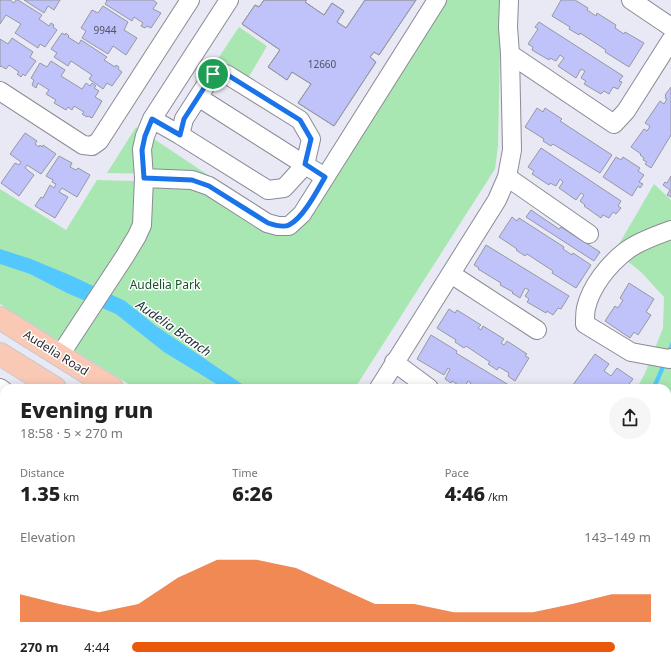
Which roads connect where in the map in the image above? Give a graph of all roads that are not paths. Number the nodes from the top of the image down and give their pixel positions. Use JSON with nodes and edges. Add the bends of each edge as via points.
{"nodes":[{"id":1,"x":190,"y":0,"type":"edge"},
{"id":2,"x":229,"y":0,"type":"edge"},
{"id":3,"x":437,"y":0,"type":"edge"},
{"id":4,"x":509,"y":0,"type":"edge"},
{"id":5,"x":631,"y":0,"type":"edge"},
{"id":6,"x":671,"y":27,"type":"edge"},
{"id":7,"x":671,"y":40,"type":"edge"},
{"id":8,"x":510,"y":54,"type":"junction"},
{"id":9,"x":0,"y":91,"type":"edge"},
{"id":10,"x":198,"y":97,"type":"junction"},
{"id":11,"x":152,"y":119,"type":"junction"},
{"id":12,"x":180,"y":135,"type":"junction"},
{"id":13,"x":305,"y":164,"type":"junction"},
{"id":14,"x":325,"y":177,"type":"junction"},
{"id":15,"x":507,"y":177,"type":"junction"},
{"id":16,"x":144,"y":178,"type":"junction"},
{"id":17,"x":671,"y":230,"type":"edge"},
{"id":18,"x":589,"y":234,"type":"dead end"},
{"id":19,"x":451,"y":274,"type":"junction"},
{"id":20,"x":0,"y":318,"type":"edge"},
{"id":21,"x":537,"y":330,"type":"dead end"},
{"id":22,"x":0,"y":354,"type":"edge"},
{"id":23,"x":60,"y":355,"type":"junction"},
{"id":24,"x":671,"y":358,"type":"edge"},
{"id":25,"x":394,"y":362,"type":"junction"},
{"id":26,"x":43,"y":384,"type":"edge"},
{"id":27,"x":47,"y":384,"type":"edge"},
{"id":28,"x":106,"y":384,"type":"edge"},
{"id":29,"x":380,"y":384,"type":"edge"},
{"id":30,"x":424,"y":384,"type":"edge"}],
"edges":[{"from":1,"to":9,"type":"street","via":[[99,141],[92,146],[83,145]]},
{"from":2,"to":11,"type":"street"},
{"from":3,"to":14,"type":"street"},
{"from":4,"to":8,"type":"street"},
{"from":5,"to":6,"type":"street"},
{"from":7,"to":8,"type":"street","via":[[626,111],[614,124]]},
{"from":8,"to":15,"type":"street","via":[[512,150]]},
{"from":10,"to":12,"type":"street","via":[[184,119]]},
{"from":10,"to":13,"type":"street"},
{"from":10,"to":13,"type":"street","via":[[213,74],[226,74],[300,120],[311,139]]},
{"from":11,"to":12,"type":"street"},
{"from":11,"to":16,"type":"street","via":[[142,150]]},
{"from":12,"to":13,"type":"street","via":[[268,190],[284,188]]},
{"from":13,"to":14,"type":"street"},
{"from":14,"to":16,"type":"street","via":[[302,214],[288,226],[268,223],[209,186],[192,180]]},
{"from":15,"to":18,"type":"street"},
{"from":15,"to":19,"type":"street","via":[[497,200]]},
{"from":16,"to":23,"type":"street","via":[[142,225],[137,236]]},
{"from":17,"to":24,"type":"street","via":[[627,250],[605,271],[586,308],[585,324],[631,352]]},
{"from":19,"to":21,"type":"street"},
{"from":19,"to":25,"type":"street"},
{"from":20,"to":23,"type":"main road","name":"Audelia Road"},
{"from":22,"to":26,"type":"main road"},
{"from":23,"to":27,"type":"main road"},
{"from":23,"to":28,"type":"main road","name":"Audelia Road"},
{"from":25,"to":29,"type":"street"},
{"from":25,"to":30,"type":"street"}]}
